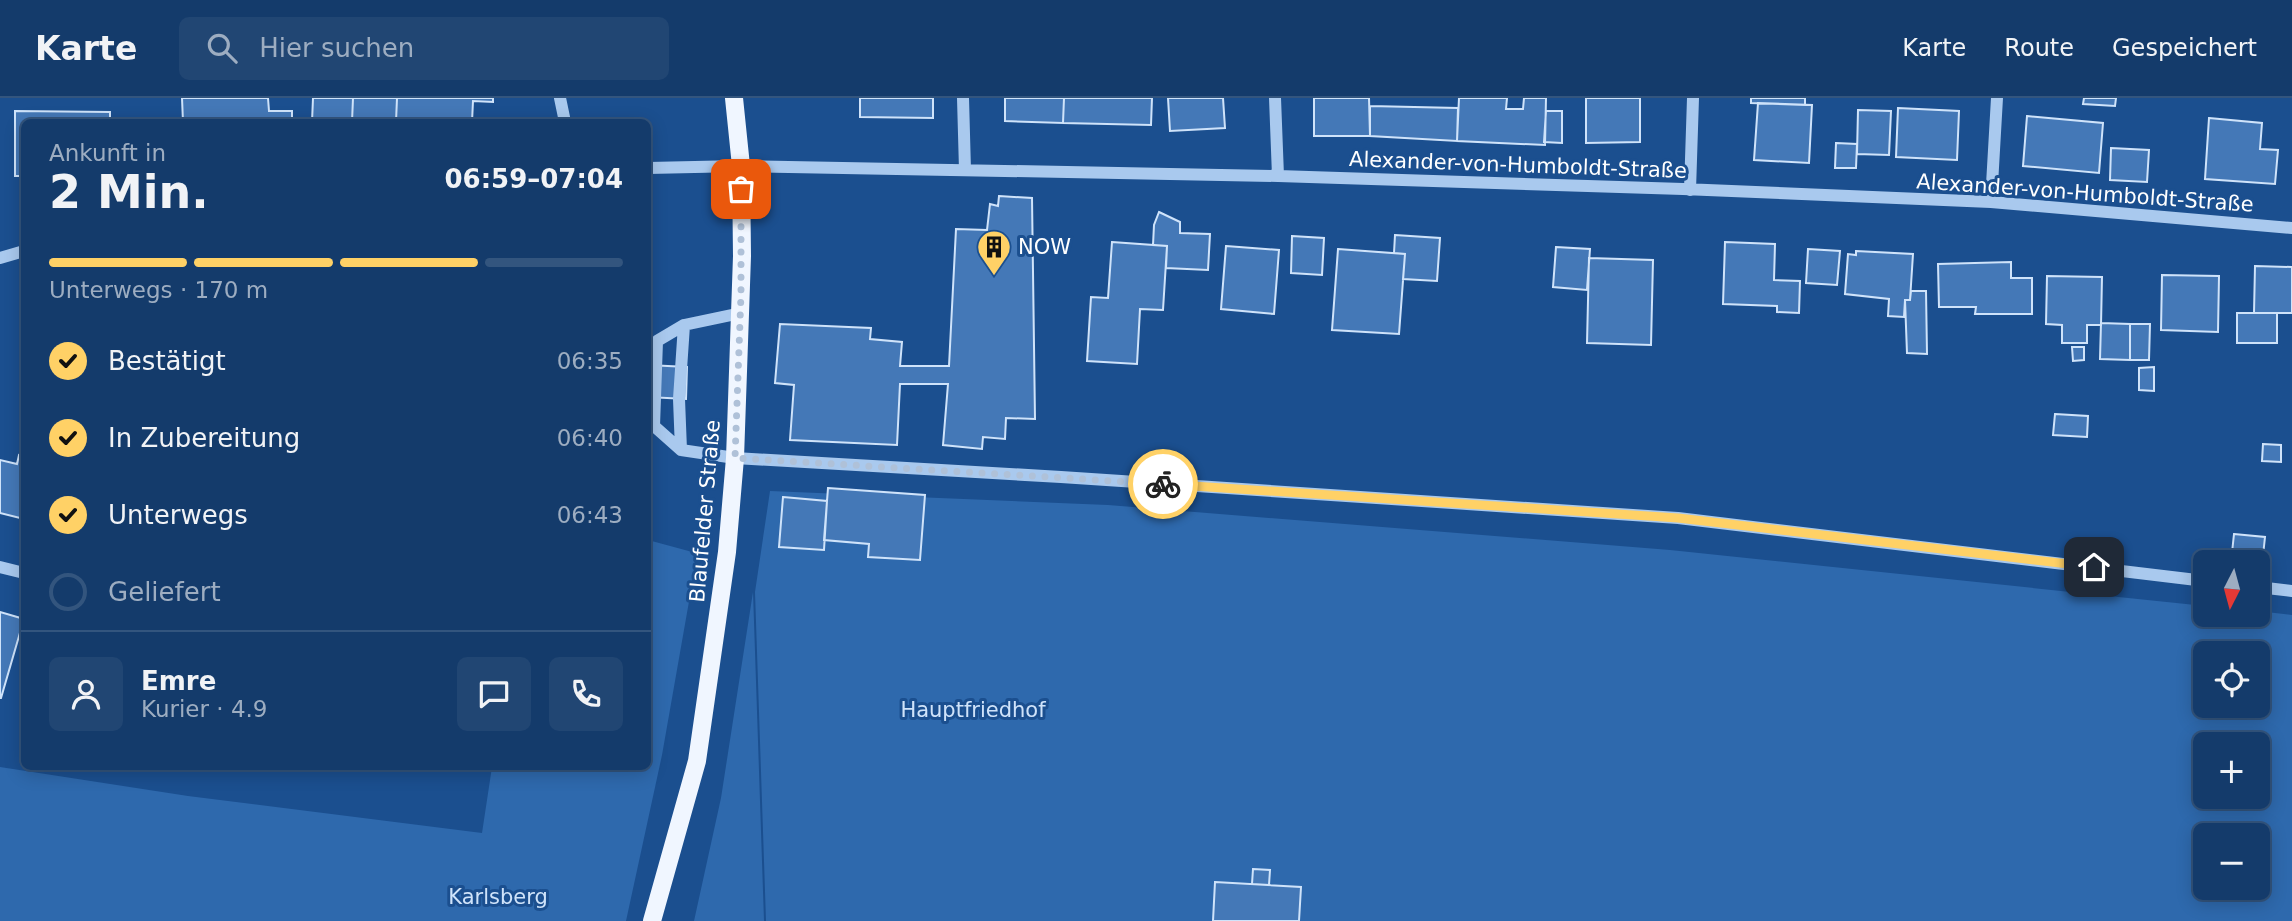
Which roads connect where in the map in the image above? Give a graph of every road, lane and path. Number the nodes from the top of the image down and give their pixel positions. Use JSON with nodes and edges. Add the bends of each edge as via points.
{"nodes":[{"id":1,"x":560,"y":98,"type":"edge"},
{"id":2,"x":734,"y":98,"type":"edge"},
{"id":3,"x":963,"y":98,"type":"edge"},
{"id":4,"x":1275,"y":98,"type":"edge"},
{"id":5,"x":1693,"y":98,"type":"edge"},
{"id":6,"x":1997,"y":98,"type":"edge"},
{"id":7,"x":564,"y":119,"type":"edge"},
{"id":8,"x":741,"y":166,"type":"junction"},
{"id":9,"x":651,"y":168,"type":"edge"},
{"id":10,"x":965,"y":170,"type":"junction"},
{"id":11,"x":1278,"y":176,"type":"junction"},
{"id":12,"x":1690,"y":190,"type":"junction"},
{"id":13,"x":1991,"y":202,"type":"junction"},
{"id":14,"x":2292,"y":228,"type":"edge"},
{"id":15,"x":21,"y":252,"type":"edge"},
{"id":16,"x":0,"y":258,"type":"edge"},
{"id":17,"x":741,"y":313,"type":"junction"},
{"id":18,"x":684,"y":325,"type":"junction"},
{"id":19,"x":681,"y":450,"type":"junction"},
{"id":20,"x":735,"y":458,"type":"junction"},
{"id":21,"x":0,"y":567,"type":"edge"},
{"id":22,"x":21,"y":572,"type":"edge"},
{"id":23,"x":2193,"y":580,"type":"edge"},
{"id":24,"x":2270,"y":588,"type":"edge"},
{"id":25,"x":2292,"y":591,"type":"edge"},
{"id":26,"x":652,"y":921,"type":"edge"}],
"edges":[{"from":1,"to":7,"type":"street"},
{"from":2,"to":8,"type":"main road","name":"Blaufelder Straße"},
{"from":3,"to":10,"type":"street"},
{"from":4,"to":11,"type":"street"},
{"from":5,"to":12,"type":"street"},
{"from":6,"to":13,"type":"street"},
{"from":8,"to":9,"type":"street","name":"Alexander-von-Humboldt-Straße"},
{"from":8,"to":10,"type":"street","name":"Alexander-von-Humboldt-Straße"},
{"from":8,"to":17,"type":"main road","name":"Blaufelder Straße"},
{"from":10,"to":11,"type":"street","name":"Alexander-von-Humboldt-Straße"},
{"from":11,"to":12,"type":"street","name":"Alexander-von-Humboldt-Straße"},
{"from":12,"to":13,"type":"street","name":"Alexander-von-Humboldt-Straße"},
{"from":13,"to":14,"type":"street","name":"Alexander-von-Humboldt-Straße"},
{"from":15,"to":16,"type":"street"},
{"from":17,"to":18,"type":"street"},
{"from":17,"to":20,"type":"main road","name":"Blaufelder Straße"},
{"from":18,"to":19,"type":"street","via":[[678,399]]},
{"from":18,"to":19,"type":"street","via":[[657,341],[654,397],[654,426]]},
{"from":19,"to":20,"type":"street"},
{"from":20,"to":23,"type":"street","via":[[1678,518]]},
{"from":20,"to":26,"type":"main road","name":"Blaufelder Straße","via":[[727,551],[697,761]]},
{"from":21,"to":22,"type":"street"},
{"from":24,"to":25,"type":"street"}]}
